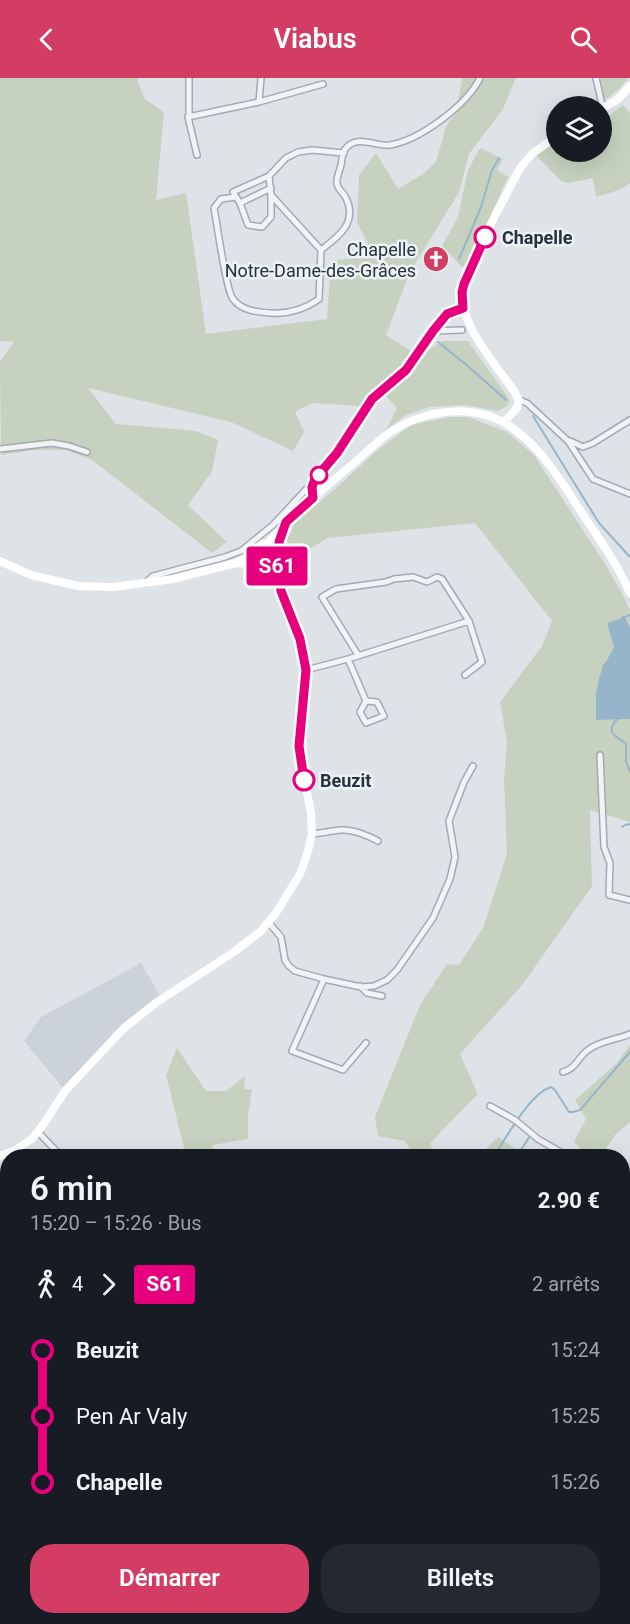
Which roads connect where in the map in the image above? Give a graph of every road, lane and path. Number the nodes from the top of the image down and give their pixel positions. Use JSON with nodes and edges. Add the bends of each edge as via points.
{"nodes":[{"id":1,"x":189,"y":78,"type":"edge"},
{"id":2,"x":261,"y":78,"type":"edge"},
{"id":3,"x":480,"y":78,"type":"edge"},
{"id":4,"x":596,"y":78,"type":"edge"},
{"id":5,"x":323,"y":84,"type":"dead end"},
{"id":6,"x":630,"y":86,"type":"edge"},
{"id":7,"x":599,"y":96,"type":"edge"},
{"id":8,"x":259,"y":102,"type":"junction"},
{"id":9,"x":612,"y":103,"type":"edge"},
{"id":10,"x":189,"y":117,"type":"junction"},
{"id":11,"x":546,"y":144,"type":"edge"},
{"id":12,"x":344,"y":153,"type":"junction"},
{"id":13,"x":197,"y":155,"type":"dead end"},
{"id":14,"x":269,"y":176,"type":"junction"},
{"id":15,"x":271,"y":188,"type":"junction"},
{"id":16,"x":271,"y":195,"type":"junction"},
{"id":17,"x":236,"y":197,"type":"junction"},
{"id":18,"x":240,"y":203,"type":"junction"},
{"id":19,"x":321,"y":250,"type":"junction"},
{"id":20,"x":463,"y":308,"type":"junction"},
{"id":21,"x":462,"y":330,"type":"dead end"},
{"id":22,"x":433,"y":331,"type":"junction"},
{"id":23,"x":519,"y":400,"type":"junction"},
{"id":24,"x":630,"y":420,"type":"edge"},
{"id":25,"x":504,"y":422,"type":"junction"},
{"id":26,"x":568,"y":441,"type":"junction"},
{"id":27,"x":0,"y":449,"type":"edge"},
{"id":28,"x":87,"y":452,"type":"dead end"},
{"id":29,"x":315,"y":479,"type":"junction"},
{"id":30,"x":630,"y":495,"type":"edge"},
{"id":31,"x":313,"y":498,"type":"junction"},
{"id":32,"x":286,"y":522,"type":"junction"},
{"id":33,"x":267,"y":544,"type":"junction"},
{"id":34,"x":255,"y":550,"type":"junction"},
{"id":35,"x":279,"y":551,"type":"junction"},
{"id":36,"x":0,"y":561,"type":"edge"},
{"id":37,"x":236,"y":563,"type":"junction"},
{"id":38,"x":277,"y":565,"type":"junction"},
{"id":39,"x":257,"y":566,"type":"junction"},
{"id":40,"x":267,"y":570,"type":"junction"},
{"id":41,"x":143,"y":584,"type":"junction"},
{"id":42,"x":281,"y":591,"type":"junction"},
{"id":43,"x":630,"y":593,"type":"edge"},
{"id":44,"x":469,"y":621,"type":"junction"},
{"id":45,"x":358,"y":655,"type":"junction"},
{"id":46,"x":348,"y":659,"type":"junction"},
{"id":47,"x":306,"y":670,"type":"junction"},
{"id":48,"x":465,"y":675,"type":"dead end"},
{"id":49,"x":366,"y":701,"type":"junction"},
{"id":50,"x":600,"y":755,"type":"dead end"},
{"id":51,"x":473,"y":766,"type":"dead end"},
{"id":52,"x":312,"y":834,"type":"junction"},
{"id":53,"x":378,"y":841,"type":"dead end"},
{"id":54,"x":630,"y":900,"type":"edge"},
{"id":55,"x":269,"y":923,"type":"junction"},
{"id":56,"x":324,"y":979,"type":"junction"},
{"id":57,"x":360,"y":986,"type":"junction"},
{"id":58,"x":382,"y":996,"type":"dead end"},
{"id":59,"x":630,"y":1034,"type":"edge"},
{"id":60,"x":366,"y":1043,"type":"dead end"},
{"id":61,"x":563,"y":1072,"type":"dead end"},
{"id":62,"x":490,"y":1106,"type":"dead end"},
{"id":63,"x":38,"y":1132,"type":"junction"},
{"id":64,"x":17,"y":1149,"type":"edge"},
{"id":65,"x":54,"y":1149,"type":"edge"},
{"id":66,"x":555,"y":1149,"type":"edge"}],
"edges":[{"from":1,"to":10,"type":"street"},
{"from":2,"to":8,"type":"street"},
{"from":3,"to":12,"type":"street","via":[[454,109],[423,132],[387,146],[353,142]]},
{"from":4,"to":7,"type":"street"},
{"from":5,"to":8,"type":"street"},
{"from":6,"to":9,"type":"street"},
{"from":8,"to":10,"type":"street"},
{"from":10,"to":13,"type":"street"},
{"from":11,"to":20,"type":"street","via":[[532,153],[516,173],[464,284]]},
{"from":12,"to":14,"type":"street","via":[[298,152],[286,158]]},
{"from":12,"to":19,"type":"street","via":[[337,183],[348,202],[350,215],[345,229]]},
{"from":14,"to":15,"type":"street"},
{"from":14,"to":17,"type":"street","via":[[233,192]]},
{"from":15,"to":16,"type":"street"},
{"from":15,"to":18,"type":"street"},
{"from":16,"to":18,"type":"street","via":[[271,218],[262,227],[248,225]]},
{"from":16,"to":19,"type":"street"},
{"from":17,"to":18,"type":"street"},
{"from":17,"to":19,"type":"street","via":[[221,199],[214,208],[231,298],[243,308],[281,314],[308,307],[319,299]]},
{"from":20,"to":22,"type":"street","via":[[447,314]]},
{"from":20,"to":23,"type":"street","via":[[473,332]]},
{"from":21,"to":22,"type":"street"},
{"from":22,"to":29,"type":"street","via":[[406,370],[372,399]]},
{"from":23,"to":25,"type":"street"},
{"from":23,"to":26,"type":"street"},
{"from":24,"to":26,"type":"street","via":[[583,447]]},
{"from":25,"to":31,"type":"street","via":[[474,412],[454,411],[414,420],[390,432]]},
{"from":25,"to":43,"type":"street","via":[[532,444],[620,571]]},
{"from":26,"to":30,"type":"street","via":[[593,479]]},
{"from":27,"to":28,"type":"street","via":[[52,443]]},
{"from":29,"to":31,"type":"street"},
{"from":29,"to":41,"type":"street","via":[[273,525],[240,551],[153,576]]},
{"from":31,"to":32,"type":"street"},
{"from":32,"to":33,"type":"street"},
{"from":32,"to":35,"type":"street"},
{"from":33,"to":34,"type":"street"},
{"from":33,"to":35,"type":"street"},
{"from":34,"to":37,"type":"street"},
{"from":34,"to":39,"type":"street"},
{"from":35,"to":38,"type":"street"},
{"from":36,"to":41,"type":"street","via":[[32,576],[78,586]]},
{"from":37,"to":39,"type":"street"},
{"from":37,"to":41,"type":"street"},
{"from":38,"to":40,"type":"street"},
{"from":38,"to":42,"type":"street"},
{"from":39,"to":40,"type":"street"},
{"from":40,"to":42,"type":"street"},
{"from":42,"to":47,"type":"street","via":[[300,639]]},
{"from":44,"to":45,"type":"street"},
{"from":44,"to":45,"type":"street","via":[[437,577],[427,582],[413,577],[336,590],[322,597]]},
{"from":44,"to":48,"type":"street","via":[[482,662]]},
{"from":45,"to":46,"type":"street"},
{"from":46,"to":47,"type":"street"},
{"from":46,"to":49,"type":"street"},
{"from":47,"to":52,"type":"street","via":[[299,746]]},
{"from":49,"to":49,"type":"street","via":[[360,711],[366,723],[384,716],[377,702]]},
{"from":50,"to":54,"type":"street","via":[[604,847],[610,863],[609,895]]},
{"from":51,"to":57,"type":"street","via":[[449,821],[456,857],[433,918],[387,980],[374,986]]},
{"from":52,"to":53,"type":"street","via":[[342,830],[366,834]]},
{"from":52,"to":55,"type":"street","via":[[300,874]]},
{"from":55,"to":56,"type":"street","via":[[281,937],[289,966]]},
{"from":55,"to":63,"type":"street","via":[[124,1028],[65,1090]]},
{"from":56,"to":57,"type":"street"},
{"from":56,"to":60,"type":"street","via":[[292,1051],[344,1070]]},
{"from":57,"to":58,"type":"street","via":[[368,993]]},
{"from":59,"to":61,"type":"street","via":[[588,1049],[570,1070]]},
{"from":62,"to":66,"type":"street"},
{"from":63,"to":64,"type":"street"},
{"from":63,"to":65,"type":"street"}]}
